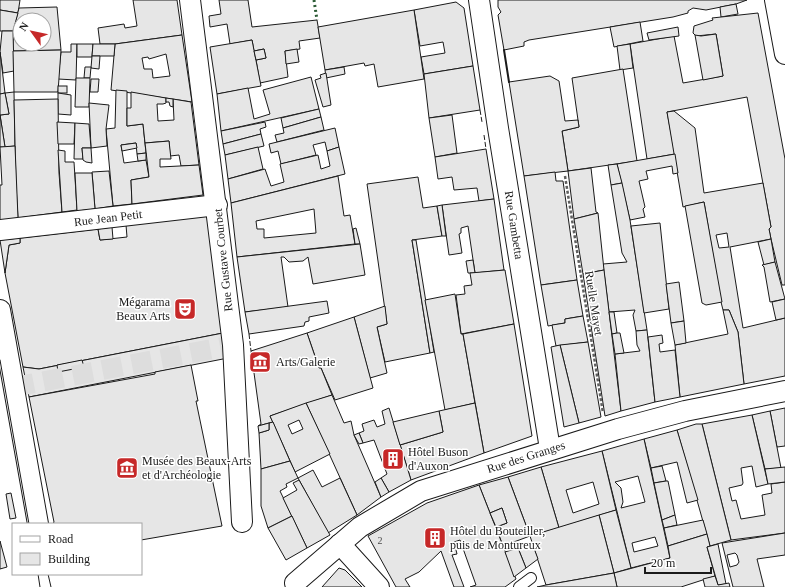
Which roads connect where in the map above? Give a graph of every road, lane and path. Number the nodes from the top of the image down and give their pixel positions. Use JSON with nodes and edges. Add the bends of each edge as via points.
{"nodes":[{"id":1,"x":190,"y":0,"type":"edge"},
{"id":2,"x":479,"y":0,"type":"edge"},
{"id":3,"x":775,"y":0,"type":"edge"},
{"id":4,"x":782,"y":23,"type":"edge"},
{"id":5,"x":785,"y":54,"type":"edge"},
{"id":6,"x":565,"y":176,"type":"dead end"},
{"id":7,"x":217,"y":205,"type":"junction"},
{"id":8,"x":0,"y":230,"type":"edge"},
{"id":9,"x":0,"y":310,"type":"edge"},
{"id":10,"x":785,"y":390,"type":"edge"},
{"id":11,"x":606,"y":433,"type":"junction"},
{"id":12,"x":550,"y":449,"type":"junction"},
{"id":13,"x":242,"y":522,"type":"dead end"},
{"id":14,"x":38,"y":523,"type":"edge"},
{"id":15,"x":340,"y":544,"type":"junction"},
{"id":16,"x":532,"y":578,"type":"dead end"},
{"id":17,"x":295,"y":583,"type":"dead end"},
{"id":18,"x":379,"y":587,"type":"edge"},
{"id":19,"x":519,"y":587,"type":"edge"}],
"edges":[{"from":1,"to":7,"type":"street","name":"Rue Gustave Courbet"},
{"from":2,"to":12,"type":"street","name":"Rue Gambetta"},
{"from":3,"to":4,"type":"street"},
{"from":4,"to":5,"type":"street"},
{"from":6,"to":11,"type":"path","name":"Ruelle Mayet"},
{"from":7,"to":8,"type":"street","name":"Rue Jean Petit"},
{"from":7,"to":13,"type":"street","name":"Rue Gustave Courbet","via":[[233,346]]},
{"from":9,"to":14,"type":"street"},
{"from":10,"to":11,"type":"street","name":"Rue des Granges","via":[[685,411]]},
{"from":11,"to":12,"type":"street","name":"Rue des Granges"},
{"from":12,"to":15,"type":"street","name":"Rue des Granges","via":[[421,491],[360,527]]},
{"from":15,"to":17,"type":"street","name":"Rue des Granges"},
{"from":15,"to":18,"type":"street"},
{"from":16,"to":19,"type":"lane"}]}
